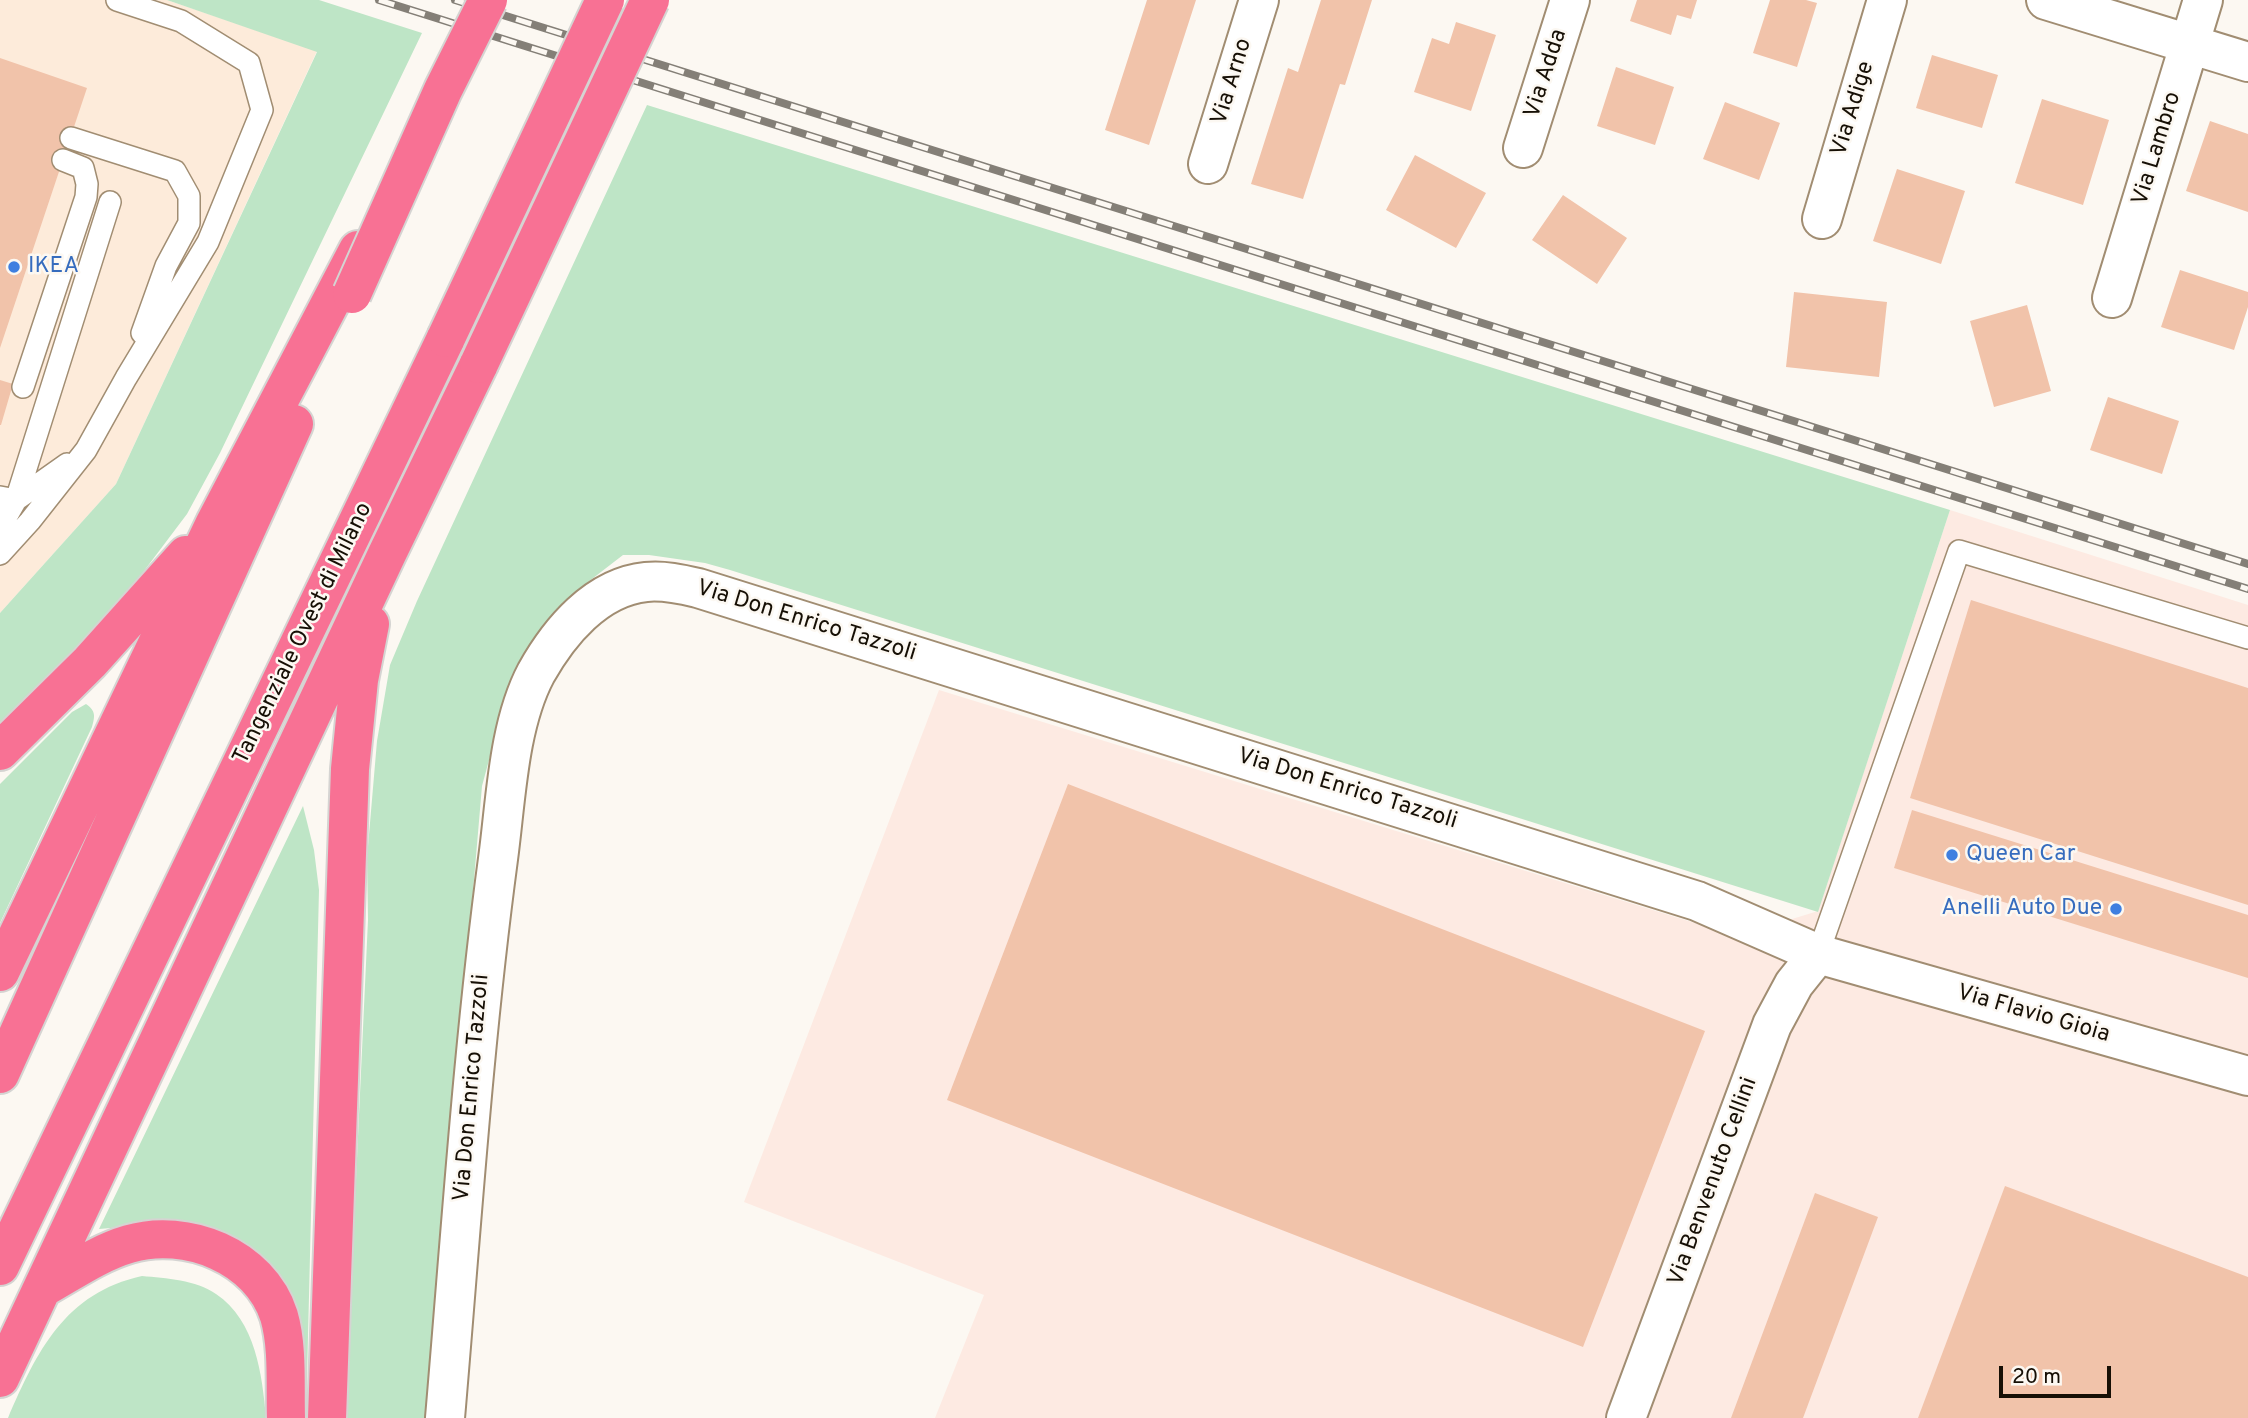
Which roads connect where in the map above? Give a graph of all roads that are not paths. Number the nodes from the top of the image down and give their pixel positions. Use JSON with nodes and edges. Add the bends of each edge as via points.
{"nodes":[{"id":1,"x":117,"y":0,"type":"edge"},
{"id":2,"x":488,"y":0,"type":"edge"},
{"id":3,"x":605,"y":0,"type":"edge"},
{"id":4,"x":650,"y":0,"type":"edge"},
{"id":5,"x":1259,"y":0,"type":"edge"},
{"id":6,"x":1570,"y":0,"type":"edge"},
{"id":7,"x":1887,"y":0,"type":"edge"},
{"id":8,"x":2046,"y":0,"type":"edge"},
{"id":9,"x":2203,"y":0,"type":"edge"},
{"id":10,"x":2190,"y":44,"type":"junction"},
{"id":11,"x":2248,"y":62,"type":"edge"},
{"id":12,"x":71,"y":138,"type":"dead end"},
{"id":13,"x":1522,"y":148,"type":"dead end"},
{"id":14,"x":63,"y":160,"type":"dead end"},
{"id":15,"x":1208,"y":164,"type":"dead end"},
{"id":16,"x":110,"y":202,"type":"dead end"},
{"id":17,"x":1822,"y":219,"type":"dead end"},
{"id":18,"x":346,"y":291,"type":"junction"},
{"id":19,"x":2112,"y":298,"type":"dead end"},
{"id":20,"x":126,"y":378,"type":"junction"},
{"id":21,"x":23,"y":387,"type":"dead end"},
{"id":22,"x":86,"y":450,"type":"junction"},
{"id":23,"x":8,"y":498,"type":"edge"},
{"id":24,"x":215,"y":523,"type":"junction"},
{"id":25,"x":0,"y":528,"type":"edge"},
{"id":26,"x":0,"y":554,"type":"edge"},
{"id":27,"x":387,"y":554,"type":"junction"},
{"id":28,"x":2248,"y":639,"type":"edge"},
{"id":29,"x":0,"y":751,"type":"edge"},
{"id":30,"x":1818,"y":954,"type":"junction"},
{"id":31,"x":0,"y":972,"type":"edge"},
{"id":32,"x":0,"y":1074,"type":"edge"},
{"id":33,"x":2248,"y":1076,"type":"edge"},
{"id":34,"x":0,"y":1266,"type":"edge"},
{"id":35,"x":43,"y":1288,"type":"junction"},
{"id":36,"x":0,"y":1378,"type":"edge"},
{"id":37,"x":286,"y":1418,"type":"edge"},
{"id":38,"x":327,"y":1418,"type":"edge"},
{"id":39,"x":445,"y":1418,"type":"edge"},
{"id":40,"x":1626,"y":1418,"type":"edge"}],
"edges":[{"from":1,"to":20,"type":"lane","via":[[181,21],[249,62],[262,110],[208,242]]},
{"from":2,"to":18,"type":"highway","bridge":true},
{"from":3,"to":34,"type":"highway","name":"Tangenziale Ovest di Milano","bridge":true},
{"from":4,"to":27,"type":"highway","bridge":true},
{"from":5,"to":15,"type":"street","name":"Via Arno"},
{"from":6,"to":13,"type":"street","name":"Via Adda"},
{"from":7,"to":17,"type":"street","name":"Via Adige"},
{"from":8,"to":10,"type":"street"},
{"from":9,"to":10,"type":"street","name":"Via Lambro"},
{"from":10,"to":11,"type":"street"},
{"from":10,"to":19,"type":"street","name":"Via Lambro"},
{"from":12,"to":20,"type":"lane","via":[[175,171],[189,196],[189,223],[166,265]]},
{"from":14,"to":21,"type":"lane","via":[[83,168],[86,197]]},
{"from":16,"to":23,"type":"lane"},
{"from":18,"to":24,"type":"highway"},
{"from":18,"to":32,"type":"highway"},
{"from":20,"to":22,"type":"lane"},
{"from":22,"to":23,"type":"lane"},
{"from":22,"to":26,"type":"lane"},
{"from":23,"to":25,"type":"lane"},
{"from":24,"to":29,"type":"highway","via":[[90,662]]},
{"from":24,"to":31,"type":"highway"},
{"from":27,"to":35,"type":"highway"},
{"from":27,"to":38,"type":"highway","via":[[362,661],[351,753]]},
{"from":28,"to":30,"type":"lane","via":[[1959,551]]},
{"from":30,"to":33,"type":"street","name":"Via Flavio Gioia"},
{"from":30,"to":39,"type":"street","name":"Via Don Enrico Tazzoli","via":[[1697,901],[698,588],[658,582],[622,587],[600,599],[560,635],[528,690],[517,726],[483,967]]},
{"from":30,"to":40,"type":"street","name":"Via Benvenuto Cellini","via":[[1772,1025]]},
{"from":35,"to":36,"type":"highway"},
{"from":35,"to":37,"type":"highway","via":[[103,1254],[133,1243],[173,1239],[226,1255],[257,1279],[279,1317]]}]}
